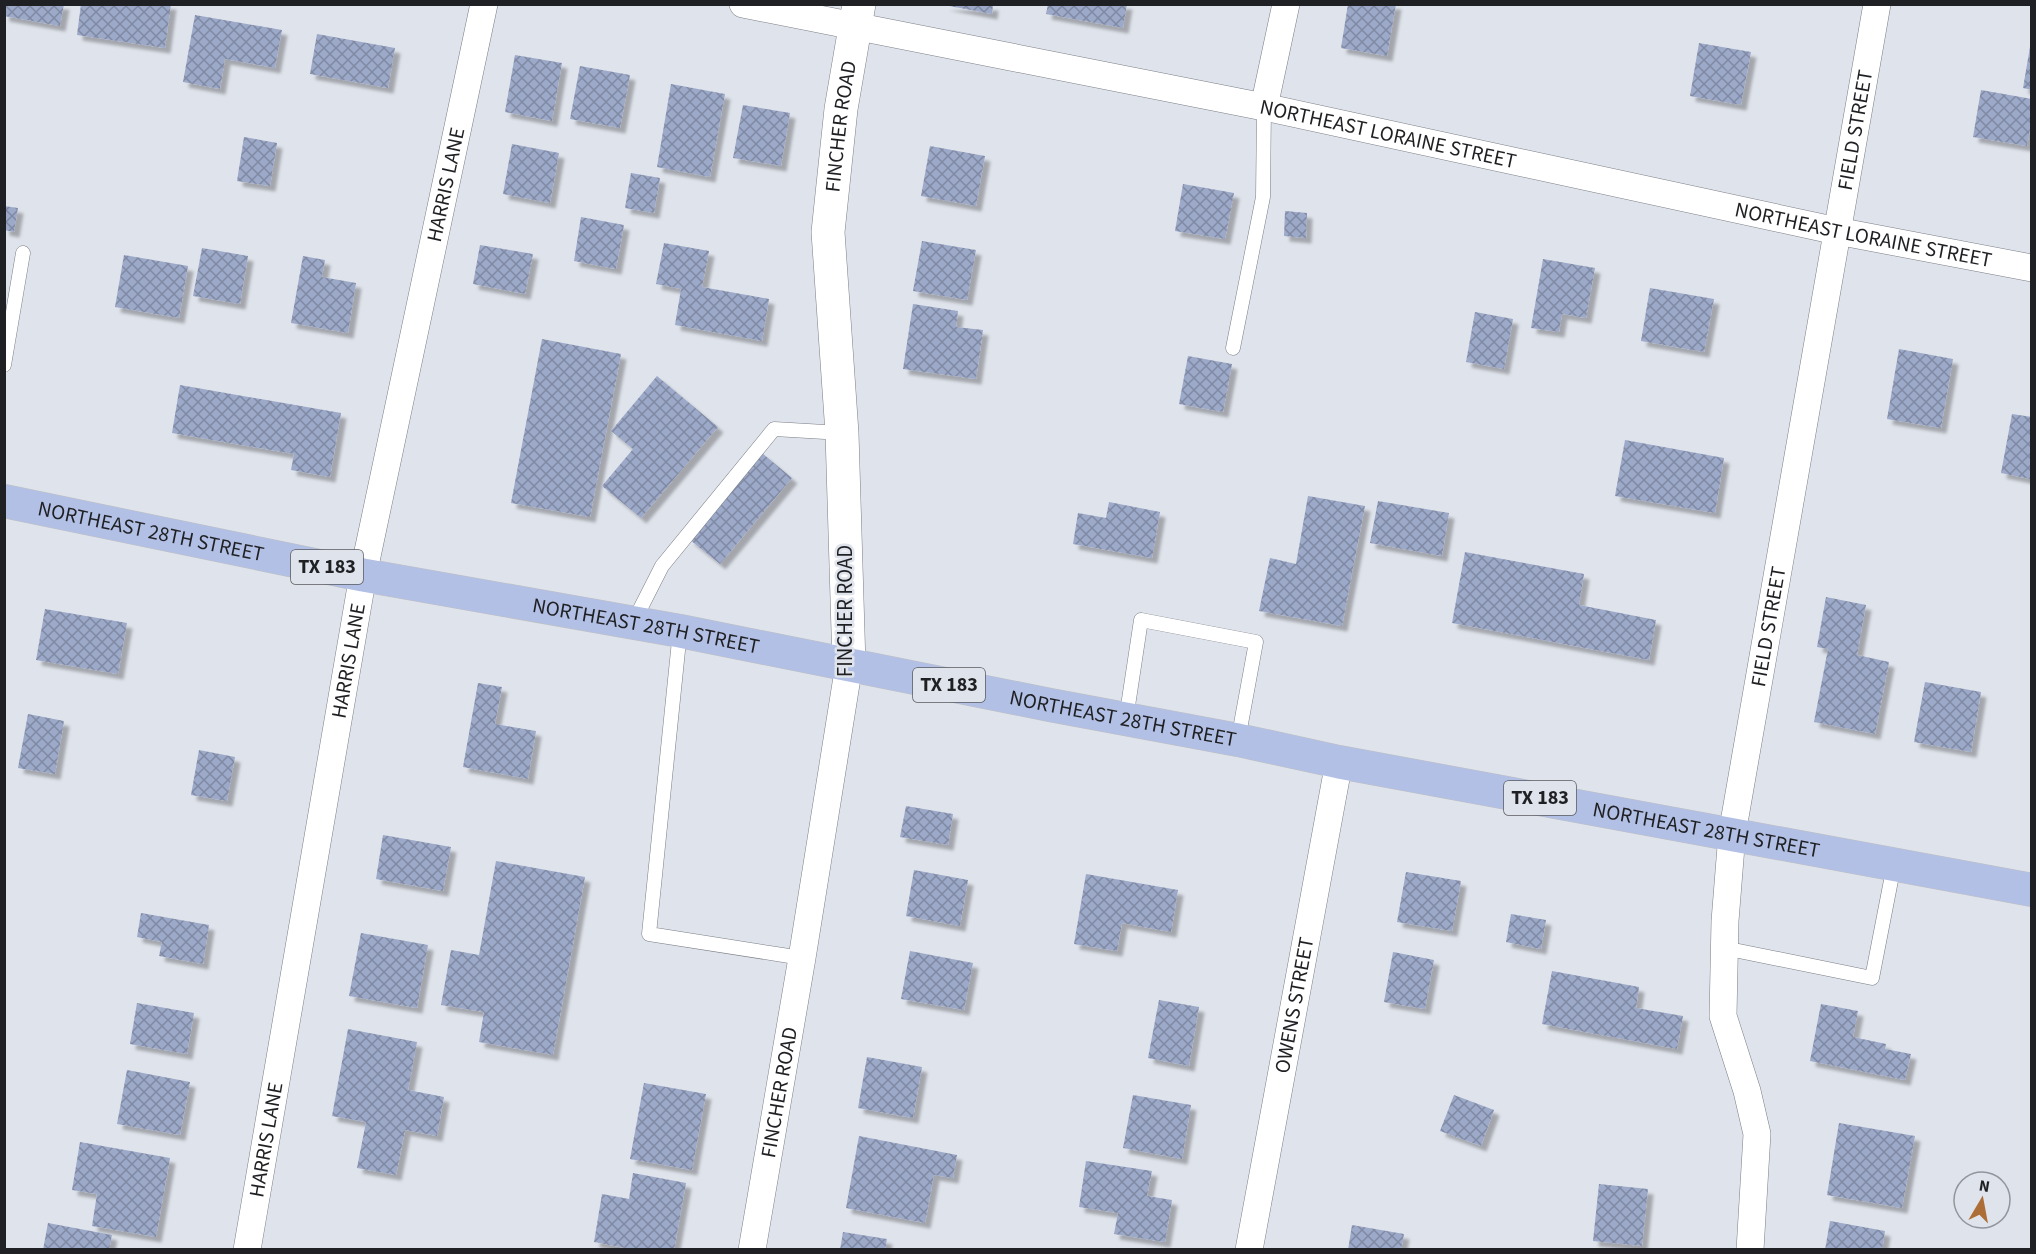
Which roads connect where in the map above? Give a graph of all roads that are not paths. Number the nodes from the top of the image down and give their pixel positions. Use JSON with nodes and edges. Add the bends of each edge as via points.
{"nodes":[{"id":1,"x":484,"y":4,"type":"edge"},
{"id":2,"x":743,"y":4,"type":"edge"},
{"id":3,"x":1286,"y":4,"type":"edge"},
{"id":4,"x":1877,"y":4,"type":"edge"},
{"id":5,"x":857,"y":16,"type":"edge"},
{"id":6,"x":1264,"y":107,"type":"junction"},
{"id":7,"x":1837,"y":231,"type":"junction"},
{"id":8,"x":23,"y":253,"type":"dead end"},
{"id":9,"x":2031,"y":268,"type":"edge"},
{"id":10,"x":1233,"y":348,"type":"dead end"},
{"id":11,"x":4,"y":365,"type":"edge"},
{"id":12,"x":842,"y":433,"type":"junction"},
{"id":13,"x":4,"y":501,"type":"edge"},
{"id":14,"x":363,"y":575,"type":"junction"},
{"id":15,"x":633,"y":623,"type":"junction"},
{"id":16,"x":680,"y":631,"type":"junction"},
{"id":17,"x":849,"y":665,"type":"junction"},
{"id":18,"x":1126,"y":719,"type":"junction"},
{"id":19,"x":1239,"y":740,"type":"junction"},
{"id":20,"x":1340,"y":762,"type":"junction"},
{"id":21,"x":1732,"y":834,"type":"junction"},
{"id":22,"x":1894,"y":865,"type":"junction"},
{"id":23,"x":2031,"y":890,"type":"edge"},
{"id":24,"x":1724,"y":948,"type":"junction"},
{"id":25,"x":802,"y":958,"type":"junction"},
{"id":26,"x":247,"y":1250,"type":"edge"},
{"id":27,"x":752,"y":1250,"type":"edge"},
{"id":28,"x":1249,"y":1250,"type":"edge"},
{"id":29,"x":1750,"y":1250,"type":"edge"}],
"edges":[{"from":1,"to":14,"type":"street","name":"HARRIS LANE"},
{"from":2,"to":5,"type":"street","name":"NORTHEAST LORAINE STREET"},
{"from":3,"to":6,"type":"street"},
{"from":4,"to":7,"type":"street","name":"FIELD STREET"},
{"from":5,"to":6,"type":"street","name":"NORTHEAST LORAINE STREET"},
{"from":5,"to":12,"type":"street","name":"FINCHER ROAD","via":[[841,109],[828,232]]},
{"from":6,"to":7,"type":"street","name":"NORTHEAST LORAINE STREET"},
{"from":6,"to":10,"type":"lane","via":[[1263,197]]},
{"from":7,"to":9,"type":"street","name":"NORTHEAST LORAINE STREET"},
{"from":7,"to":21,"type":"street","name":"FIELD STREET"},
{"from":8,"to":11,"type":"lane"},
{"from":12,"to":15,"type":"lane","via":[[774,429],[662,566]]},
{"from":12,"to":17,"type":"street","name":"FINCHER ROAD"},
{"from":13,"to":14,"type":"main road","name":"NORTHEAST 28TH STREET","number":"TX 183"},
{"from":14,"to":15,"type":"main road","name":"NORTHEAST 28TH STREET","number":"TX 183"},
{"from":14,"to":26,"type":"street","name":"HARRIS LANE"},
{"from":15,"to":16,"type":"main road","name":"NORTHEAST 28TH STREET","number":"TX 183"},
{"from":16,"to":17,"type":"main road","name":"NORTHEAST 28TH STREET","number":"TX 183"},
{"from":16,"to":25,"type":"lane","via":[[649,934]]},
{"from":17,"to":18,"type":"main road","name":"NORTHEAST 28TH STREET","number":"TX 183"},
{"from":17,"to":25,"type":"street","name":"FINCHER ROAD"},
{"from":18,"to":19,"type":"main road","name":"NORTHEAST 28TH STREET","number":"TX 183"},
{"from":18,"to":19,"type":"lane","via":[[1141,620],[1256,642]]},
{"from":19,"to":20,"type":"main road","name":"NORTHEAST 28TH STREET","number":"TX 183"},
{"from":20,"to":21,"type":"main road","name":"NORTHEAST 28TH STREET","number":"TX 183"},
{"from":20,"to":28,"type":"street","name":"OWENS STREET"},
{"from":21,"to":22,"type":"main road","name":"NORTHEAST 28TH STREET","number":"TX 183"},
{"from":21,"to":24,"type":"street","name":"FIELD STREET"},
{"from":22,"to":23,"type":"main road","name":"NORTHEAST 28TH STREET","number":"TX 183"},
{"from":22,"to":24,"type":"lane","via":[[1872,978]]},
{"from":24,"to":29,"type":"street","name":"FIELD STREET","via":[[1723,1016],[1757,1134]]},
{"from":25,"to":27,"type":"street","name":"FINCHER ROAD"}]}
